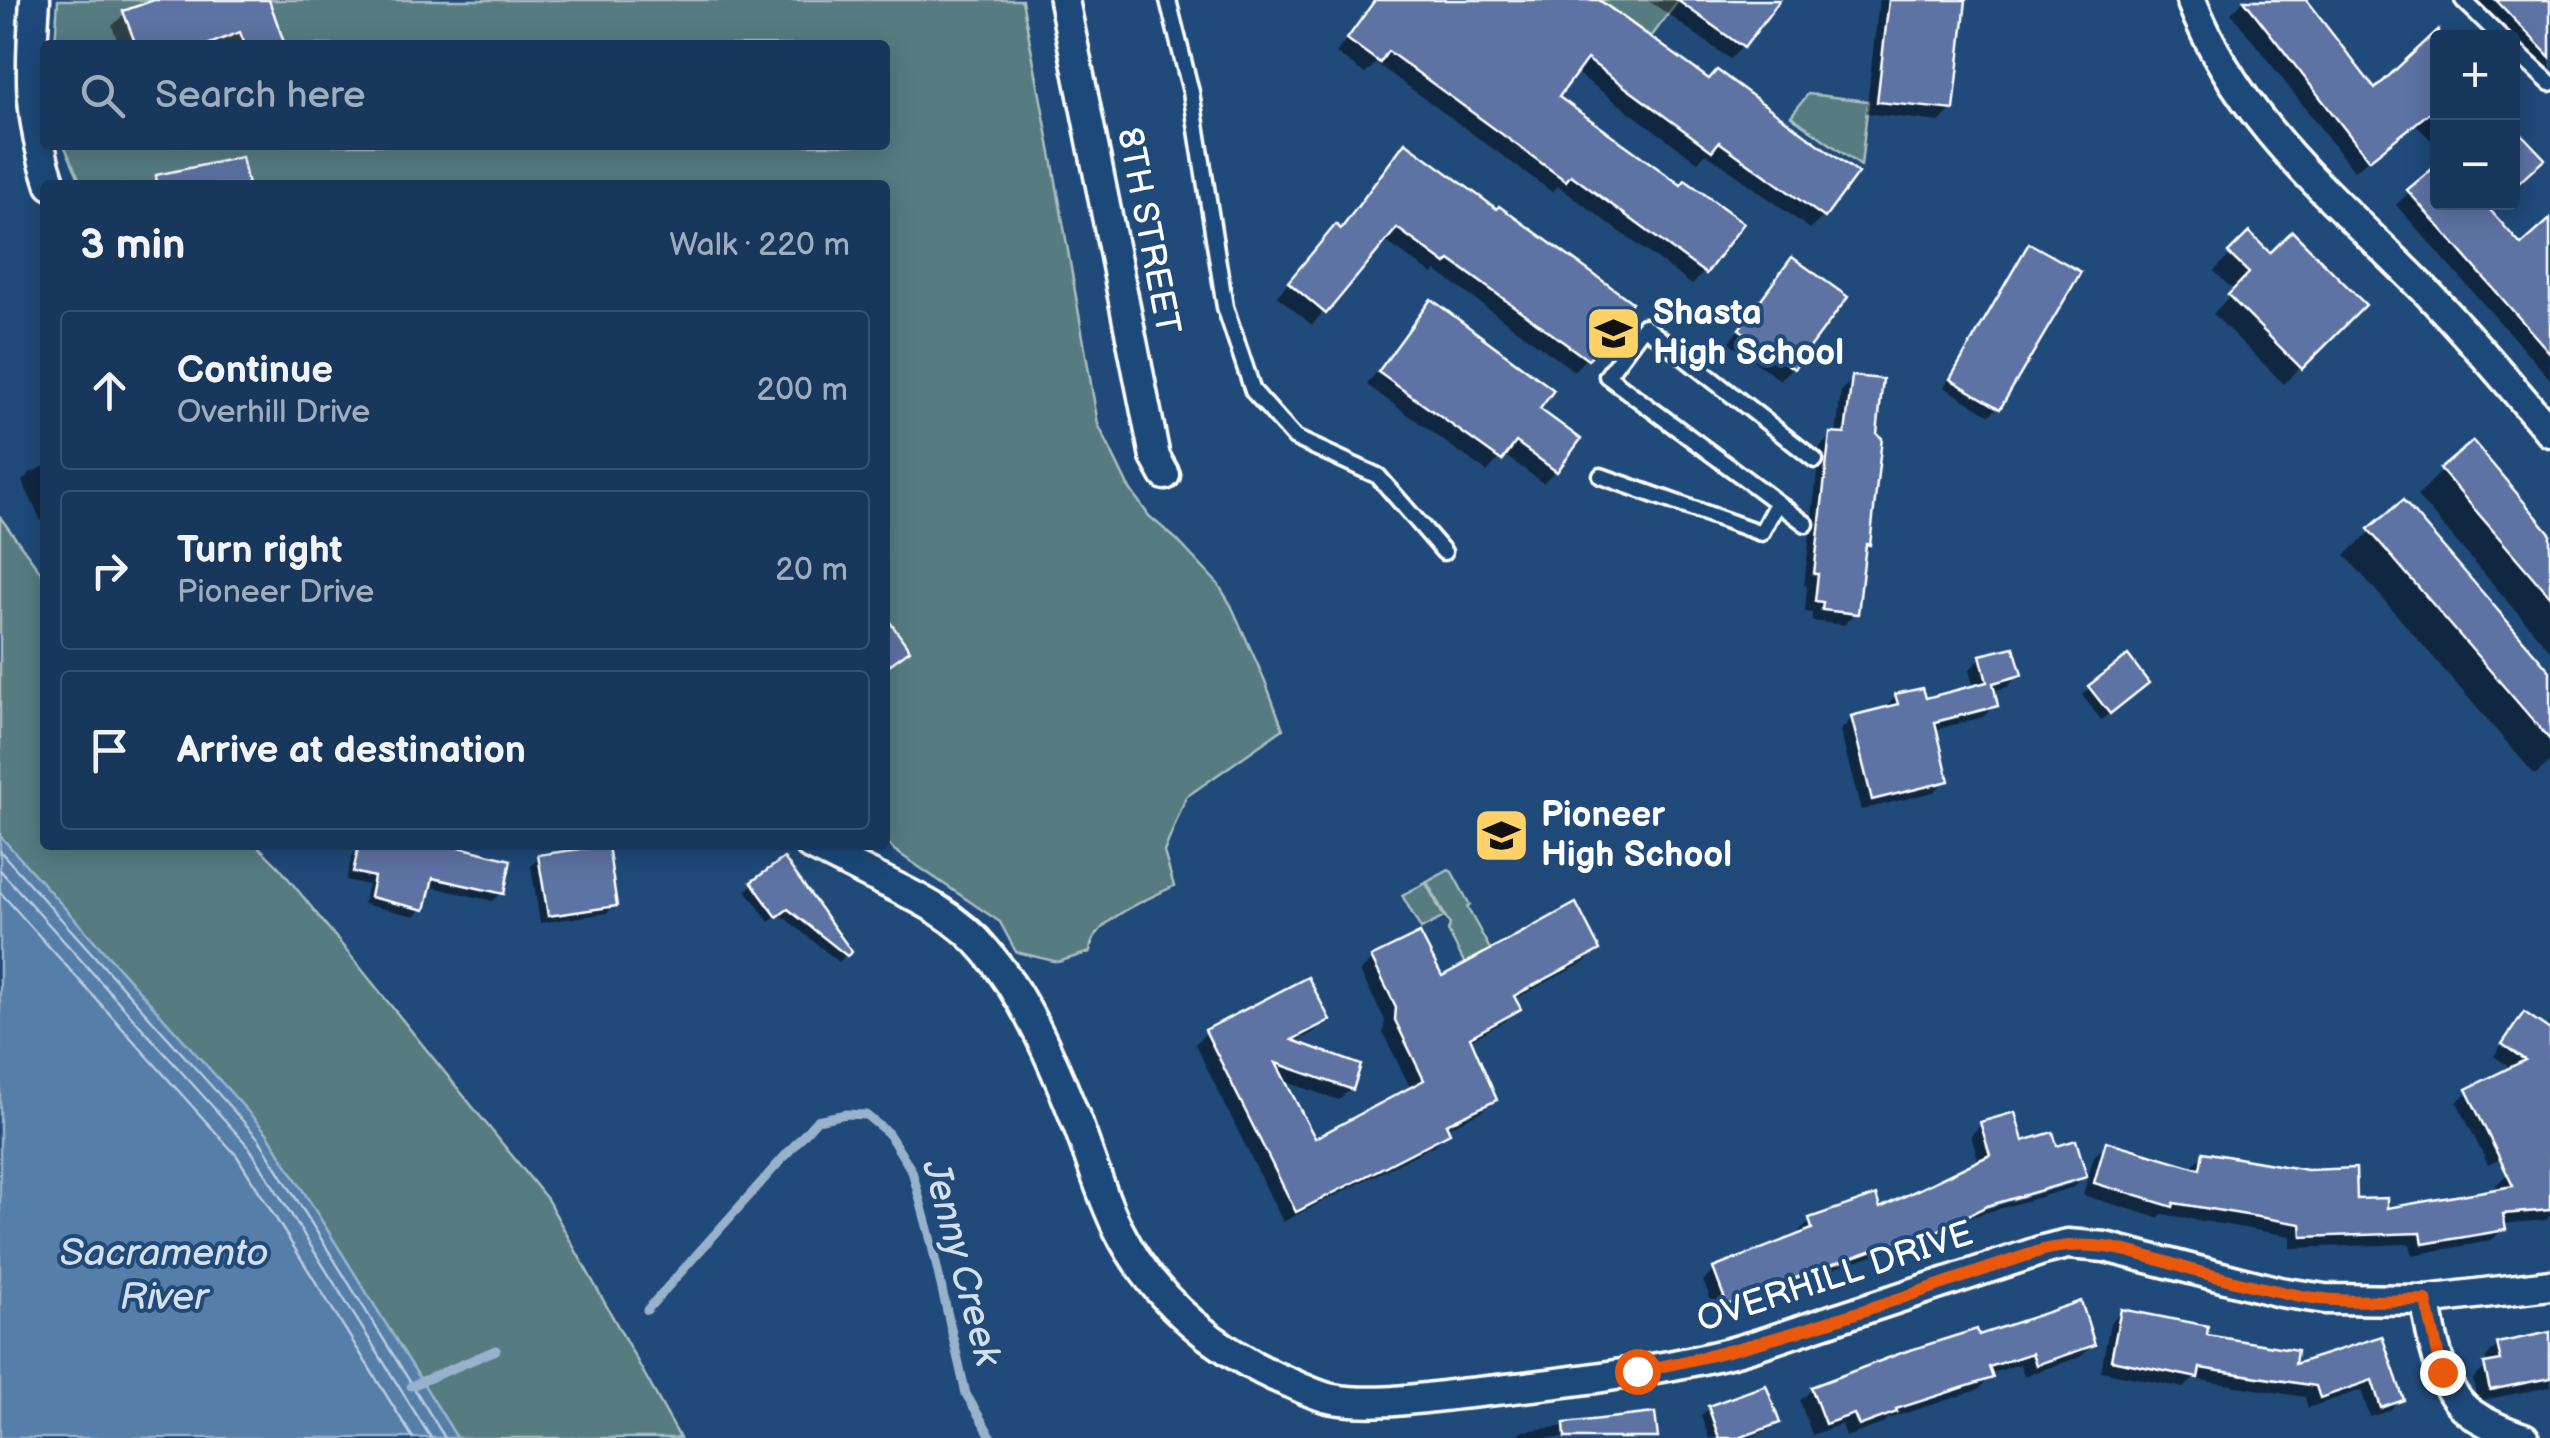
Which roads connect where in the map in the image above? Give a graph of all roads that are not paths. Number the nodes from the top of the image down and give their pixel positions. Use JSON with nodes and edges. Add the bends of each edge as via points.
{"nodes":[{"id":1,"x":35,"y":0,"type":"edge"},
{"id":2,"x":1064,"y":0,"type":"edge"},
{"id":3,"x":1168,"y":0,"type":"edge"},
{"id":4,"x":2191,"y":0,"type":"edge"},
{"id":5,"x":2463,"y":0,"type":"edge"},
{"id":6,"x":2494,"y":30,"type":"edge"},
{"id":7,"x":2520,"y":55,"type":"edge"},
{"id":8,"x":2550,"y":83,"type":"edge"},
{"id":9,"x":40,"y":147,"type":"edge"},
{"id":10,"x":41,"y":150,"type":"edge"},
{"id":11,"x":50,"y":180,"type":"edge"},
{"id":12,"x":2550,"y":432,"type":"edge"},
{"id":13,"x":1815,"y":460,"type":"dead end"},
{"id":14,"x":1165,"y":476,"type":"dead end"},
{"id":15,"x":1600,"y":476,"type":"dead end"},
{"id":16,"x":1777,"y":503,"type":"junction"},
{"id":17,"x":1806,"y":524,"type":"dead end"},
{"id":18,"x":1444,"y":552,"type":"dead end"},
{"id":19,"x":822,"y":850,"type":"edge"},
{"id":20,"x":2550,"y":1285,"type":"edge"},
{"id":21,"x":2426,"y":1300,"type":"junction"},
{"id":22,"x":2524,"y":1438,"type":"edge"}],
"edges":[{"from":1,"to":9,"type":"street","via":[[31,96]]},
{"from":2,"to":14,"type":"street","name":"8TH STREET","via":[[1155,457]]},
{"from":3,"to":18,"type":"lane","via":[[1225,307],[1253,392],[1296,438],[1378,476]]},
{"from":4,"to":12,"type":"street","via":[[2266,129],[2425,290]]},
{"from":5,"to":6,"type":"lane"},
{"from":7,"to":8,"type":"lane"},
{"from":10,"to":11,"type":"street"},
{"from":13,"to":16,"type":"lane","via":[[1644,326],[1607,376]]},
{"from":15,"to":16,"type":"lane","via":[[1761,533]]},
{"from":16,"to":17,"type":"lane"},
{"from":19,"to":21,"type":"street","name":"OVERHILL DRIVE","via":[[933,906],[986,950],[1047,1051],[1094,1176],[1154,1284],[1246,1363],[1330,1399],[1388,1401],[1689,1362],[2068,1244],[2125,1250],[2302,1297]]},
{"from":20,"to":21,"type":"street","name":"OVERHILL DRIVE"},
{"from":21,"to":22,"type":"street","via":[[2442,1372],[2465,1409]]}]}
